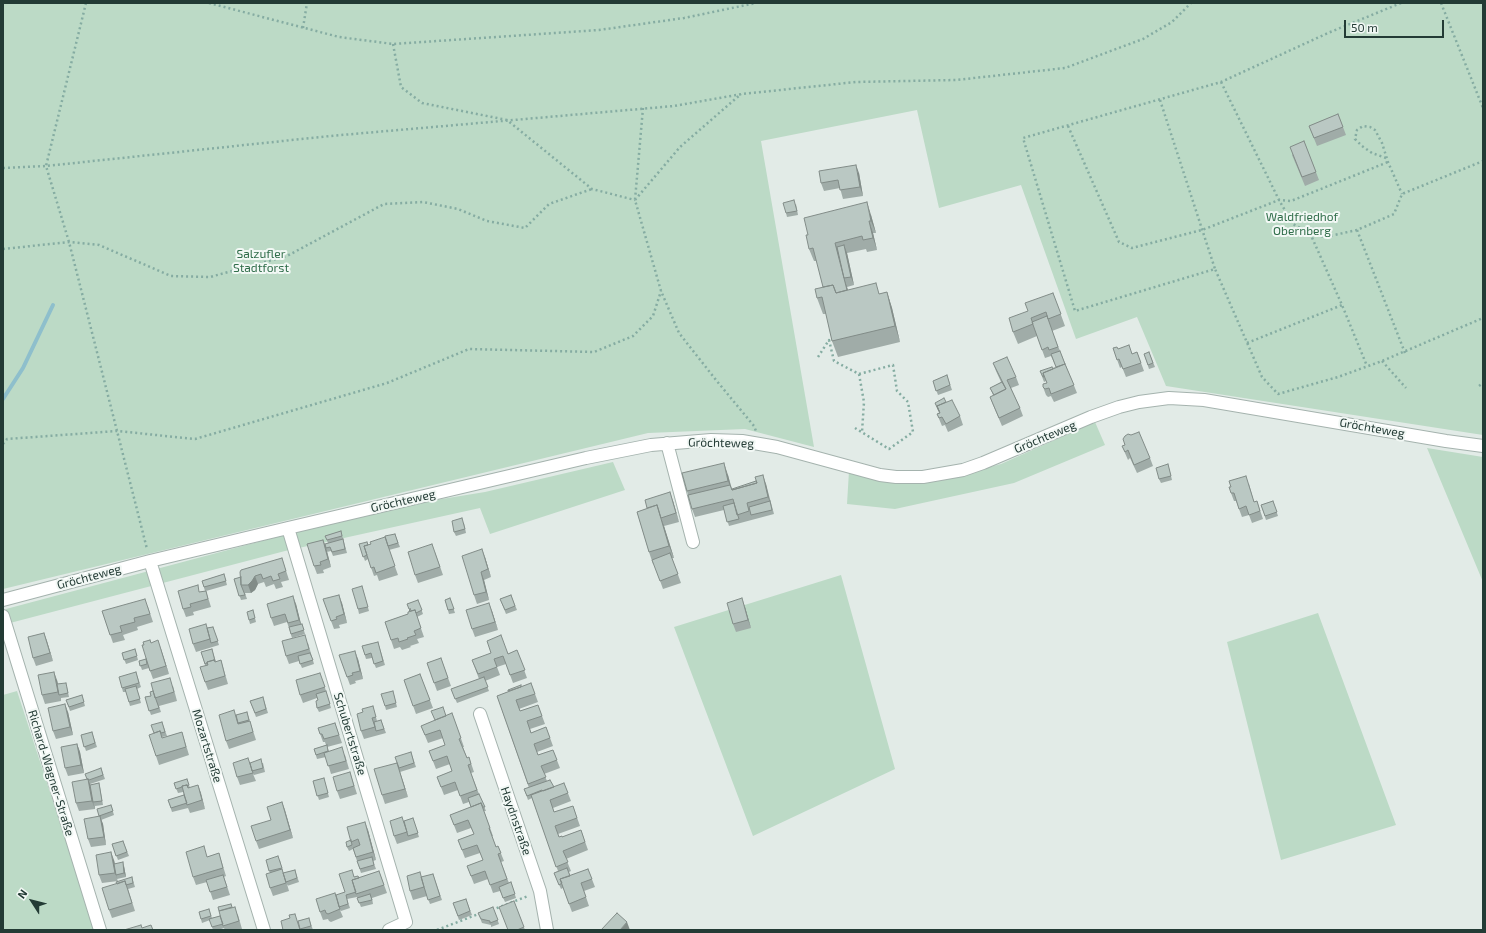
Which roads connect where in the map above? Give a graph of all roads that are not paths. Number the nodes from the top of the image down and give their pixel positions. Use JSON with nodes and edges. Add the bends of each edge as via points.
{"nodes":[{"id":1,"x":667,"y":443,"type":"junction"},
{"id":2,"x":1483,"y":446,"type":"edge"},
{"id":3,"x":288,"y":528,"type":"junction"},
{"id":4,"x":693,"y":542,"type":"dead end"},
{"id":5,"x":150,"y":562,"type":"junction"},
{"id":6,"x":3,"y":600,"type":"edge"},
{"id":7,"x":3,"y":616,"type":"edge"},
{"id":8,"x":480,"y":714,"type":"dead end"},
{"id":9,"x":100,"y":930,"type":"edge"},
{"id":10,"x":264,"y":930,"type":"edge"},
{"id":11,"x":389,"y":930,"type":"edge"},
{"id":12,"x":547,"y":930,"type":"edge"}],
"edges":[{"from":1,"to":2,"type":"street","name":"Gröchteweg","via":[[711,440],[759,443],[880,475],[923,477],[983,464],[1119,407],[1169,398],[1204,400]]},
{"from":1,"to":3,"type":"street","name":"Gröchteweg","via":[[586,458]]},
{"from":1,"to":4,"type":"street"},
{"from":3,"to":5,"type":"street","name":"Gröchteweg"},
{"from":3,"to":11,"type":"street","name":"Schubertstraße","via":[[406,922]]},
{"from":5,"to":6,"type":"street","name":"Gröchteweg"},
{"from":5,"to":10,"type":"street","name":"Mozartstraße"},
{"from":7,"to":9,"type":"street","name":"Richard-Wagner-Straße"},
{"from":8,"to":12,"type":"street","name":"Haydnstraße","via":[[540,891]]}]}
